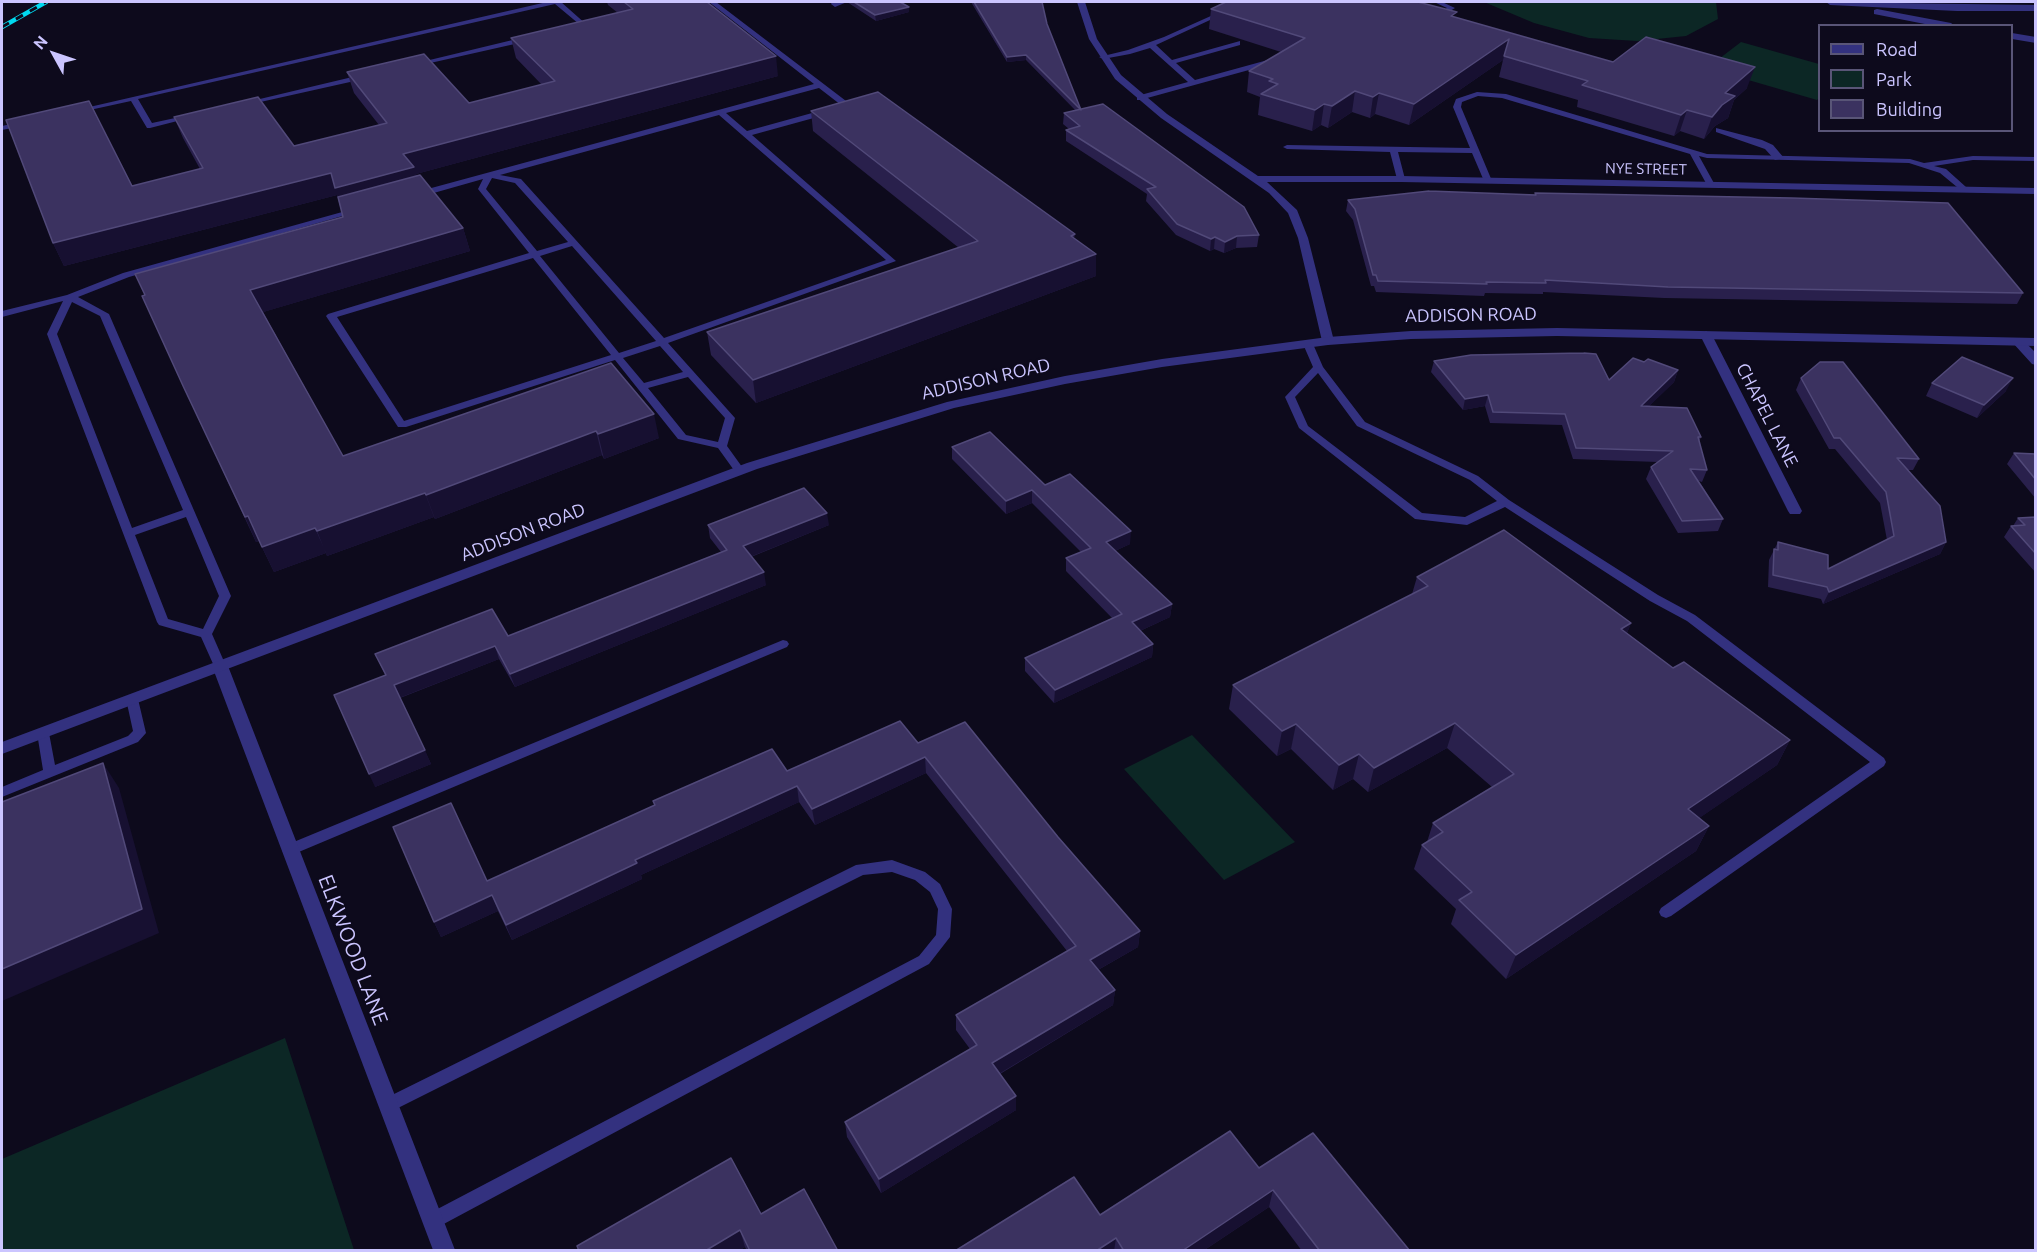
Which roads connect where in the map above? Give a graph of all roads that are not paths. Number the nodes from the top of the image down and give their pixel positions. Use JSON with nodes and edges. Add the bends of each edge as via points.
{"nodes":[{"id":1,"x":556,"y":2,"type":"edge"},
{"id":2,"x":712,"y":2,"type":"edge"},
{"id":3,"x":1081,"y":2,"type":"edge"},
{"id":4,"x":1246,"y":2,"type":"edge"},
{"id":5,"x":1437,"y":2,"type":"edge"},
{"id":6,"x":1828,"y":2,"type":"edge"},
{"id":7,"x":2036,"y":8,"type":"edge"},
{"id":8,"x":1429,"y":22,"type":"edge"},
{"id":9,"x":1941,"y":24,"type":"edge"},
{"id":10,"x":561,"y":30,"type":"edge"},
{"id":11,"x":538,"y":36,"type":"edge"},
{"id":12,"x":2013,"y":36,"type":"edge"},
{"id":13,"x":2036,"y":40,"type":"edge"},
{"id":14,"x":1238,"y":42,"type":"edge"},
{"id":15,"x":1151,"y":45,"type":"junction"},
{"id":16,"x":1103,"y":57,"type":"junction"},
{"id":17,"x":1278,"y":60,"type":"edge"},
{"id":18,"x":1171,"y":62,"type":"junction"},
{"id":19,"x":412,"y":65,"type":"edge"},
{"id":20,"x":378,"y":73,"type":"edge"},
{"id":21,"x":1194,"y":83,"type":"junction"},
{"id":22,"x":820,"y":85,"type":"junction"},
{"id":23,"x":133,"y":98,"type":"junction"},
{"id":24,"x":1140,"y":98,"type":"junction"},
{"id":25,"x":241,"y":105,"type":"edge"},
{"id":26,"x":720,"y":112,"type":"junction"},
{"id":27,"x":67,"y":113,"type":"edge"},
{"id":28,"x":195,"y":116,"type":"edge"},
{"id":29,"x":34,"y":120,"type":"edge"},
{"id":30,"x":2,"y":128,"type":"edge"},
{"id":31,"x":1719,"y":130,"type":"edge"},
{"id":32,"x":747,"y":134,"type":"junction"},
{"id":33,"x":1287,"y":147,"type":"dead end"},
{"id":34,"x":1393,"y":149,"type":"junction"},
{"id":35,"x":1476,"y":151,"type":"junction"},
{"id":36,"x":1694,"y":154,"type":"junction"},
{"id":37,"x":1779,"y":158,"type":"junction"},
{"id":38,"x":2036,"y":159,"type":"edge"},
{"id":39,"x":1926,"y":164,"type":"junction"},
{"id":40,"x":489,"y":174,"type":"junction"},
{"id":41,"x":1401,"y":178,"type":"junction"},
{"id":42,"x":1255,"y":179,"type":"junction"},
{"id":43,"x":1488,"y":181,"type":"junction"},
{"id":44,"x":1711,"y":185,"type":"junction"},
{"id":45,"x":1964,"y":189,"type":"junction"},
{"id":46,"x":2036,"y":191,"type":"edge"},
{"id":47,"x":409,"y":196,"type":"edge"},
{"id":48,"x":364,"y":209,"type":"edge"},
{"id":49,"x":573,"y":243,"type":"junction"},
{"id":50,"x":534,"y":254,"type":"junction"},
{"id":51,"x":70,"y":297,"type":"junction"},
{"id":52,"x":2,"y":314,"type":"edge"},
{"id":53,"x":1706,"y":335,"type":"junction"},
{"id":54,"x":1329,"y":341,"type":"junction"},
{"id":55,"x":662,"y":342,"type":"junction"},
{"id":56,"x":2018,"y":342,"type":"junction"},
{"id":57,"x":2036,"y":342,"type":"edge"},
{"id":58,"x":1308,"y":344,"type":"junction"},
{"id":59,"x":617,"y":356,"type":"junction"},
{"id":60,"x":2036,"y":361,"type":"edge"},
{"id":61,"x":1318,"y":367,"type":"junction"},
{"id":62,"x":690,"y":373,"type":"junction"},
{"id":63,"x":641,"y":387,"type":"junction"},
{"id":64,"x":722,"y":446,"type":"junction"},
{"id":65,"x":740,"y":471,"type":"junction"},
{"id":66,"x":1505,"y":502,"type":"junction"},
{"id":67,"x":1795,"y":511,"type":"dead end"},
{"id":68,"x":189,"y":512,"type":"junction"},
{"id":69,"x":128,"y":532,"type":"junction"},
{"id":70,"x":206,"y":634,"type":"junction"},
{"id":71,"x":783,"y":644,"type":"dead end"},
{"id":72,"x":220,"y":666,"type":"junction"},
{"id":73,"x":132,"y":699,"type":"junction"},
{"id":74,"x":43,"y":732,"type":"junction"},
{"id":75,"x":2,"y":748,"type":"edge"},
{"id":76,"x":50,"y":772,"type":"junction"},
{"id":77,"x":2,"y":792,"type":"edge"},
{"id":78,"x":289,"y":850,"type":"junction"},
{"id":79,"x":1666,"y":912,"type":"dead end"},
{"id":80,"x":390,"y":1104,"type":"junction"},
{"id":81,"x":434,"y":1220,"type":"junction"},
{"id":82,"x":444,"y":1251,"type":"edge"}],
"edges":[{"from":1,"to":10,"type":"lane","via":[[584,25]]},
{"from":1,"to":23,"type":"lane"},
{"from":2,"to":22,"type":"lane"},
{"from":3,"to":16,"type":"street"},
{"from":4,"to":15,"type":"lane"},
{"from":5,"to":8,"type":"lane","via":[[1452,8]]},
{"from":6,"to":7,"type":"street"},
{"from":6,"to":9,"type":"street"},
{"from":11,"to":19,"type":"lane"},
{"from":12,"to":13,"type":"street"},
{"from":14,"to":18,"type":"lane"},
{"from":15,"to":16,"type":"lane"},
{"from":15,"to":18,"type":"lane"},
{"from":16,"to":24,"type":"street"},
{"from":17,"to":21,"type":"lane"},
{"from":18,"to":21,"type":"lane"},
{"from":20,"to":25,"type":"lane"},
{"from":21,"to":24,"type":"lane"},
{"from":22,"to":26,"type":"lane"},
{"from":22,"to":32,"type":"lane","via":[[847,106]]},
{"from":23,"to":27,"type":"lane"},
{"from":23,"to":28,"type":"lane","via":[[150,126]]},
{"from":24,"to":42,"type":"street"},
{"from":26,"to":32,"type":"lane"},
{"from":26,"to":40,"type":"lane"},
{"from":29,"to":30,"type":"lane"},
{"from":31,"to":37,"type":"street","via":[[1769,147]]},
{"from":32,"to":55,"type":"lane","via":[[892,261]]},
{"from":33,"to":34,"type":"lane"},
{"from":34,"to":35,"type":"lane"},
{"from":34,"to":41,"type":"lane"},
{"from":35,"to":36,"type":"lane","via":[[1457,106],[1464,98],[1490,94]]},
{"from":35,"to":43,"type":"lane"},
{"from":36,"to":37,"type":"lane"},
{"from":36,"to":44,"type":"lane"},
{"from":37,"to":39,"type":"lane","via":[[1896,159]]},
{"from":38,"to":39,"type":"lane","via":[[1973,158]]},
{"from":39,"to":45,"type":"lane","via":[[1943,171]]},
{"from":40,"to":47,"type":"lane"},
{"from":40,"to":49,"type":"lane","via":[[518,181]]},
{"from":40,"to":50,"type":"lane","via":[[482,189]]},
{"from":41,"to":42,"type":"street","name":"NYE STREET"},
{"from":41,"to":43,"type":"street","name":"NYE STREET"},
{"from":42,"to":54,"type":"street","via":[[1283,201],[1299,223]]},
{"from":43,"to":44,"type":"street","name":"NYE STREET"},
{"from":44,"to":45,"type":"street","name":"NYE STREET"},
{"from":45,"to":46,"type":"street","name":"NYE STREET"},
{"from":48,"to":51,"type":"lane","via":[[126,275]]},
{"from":49,"to":50,"type":"lane"},
{"from":49,"to":55,"type":"lane"},
{"from":50,"to":59,"type":"lane"},
{"from":50,"to":59,"type":"lane","via":[[331,316],[402,425]]},
{"from":51,"to":52,"type":"lane"},
{"from":51,"to":68,"type":"lane","via":[[104,314]]},
{"from":51,"to":69,"type":"lane","via":[[52,334]]},
{"from":53,"to":54,"type":"street","name":"ADDISON ROAD","via":[[1485,333]]},
{"from":53,"to":56,"type":"street","name":"ADDISON ROAD"},
{"from":53,"to":67,"type":"street","name":"CHAPEL LANE"},
{"from":54,"to":58,"type":"street","name":"ADDISON ROAD"},
{"from":55,"to":59,"type":"lane"},
{"from":55,"to":62,"type":"lane"},
{"from":56,"to":57,"type":"street","name":"ADDISON ROAD"},
{"from":56,"to":60,"type":"street"},
{"from":58,"to":61,"type":"lane"},
{"from":58,"to":65,"type":"street","name":"ADDISON ROAD","via":[[1162,363],[963,402]]},
{"from":59,"to":63,"type":"lane"},
{"from":61,"to":66,"type":"lane","via":[[1361,424],[1474,478]]},
{"from":61,"to":66,"type":"lane","via":[[1290,397],[1304,428],[1419,516],[1467,521]]},
{"from":62,"to":63,"type":"lane"},
{"from":62,"to":64,"type":"lane","via":[[730,418]]},
{"from":63,"to":64,"type":"lane","via":[[682,437]]},
{"from":64,"to":65,"type":"lane"},
{"from":65,"to":72,"type":"street","name":"ADDISON ROAD"},
{"from":66,"to":79,"type":"lane","via":[[1691,618],[1879,762]]},
{"from":68,"to":69,"type":"lane"},
{"from":68,"to":70,"type":"lane","via":[[225,596]]},
{"from":69,"to":70,"type":"lane","via":[[163,622]]},
{"from":70,"to":72,"type":"lane"},
{"from":71,"to":78,"type":"lane"},
{"from":72,"to":73,"type":"street","name":"ADDISON ROAD"},
{"from":72,"to":78,"type":"street","name":"ELKWOOD LANE"},
{"from":73,"to":74,"type":"street","name":"ADDISON ROAD"},
{"from":73,"to":76,"type":"lane","via":[[140,733]]},
{"from":74,"to":75,"type":"street","name":"ADDISON ROAD"},
{"from":74,"to":76,"type":"lane"},
{"from":76,"to":77,"type":"lane"},
{"from":78,"to":80,"type":"street","name":"ELKWOOD LANE"},
{"from":80,"to":81,"type":"street","name":"ELKWOOD LANE"},
{"from":80,"to":81,"type":"lane","via":[[861,869],[892,866],[920,876],[935,888],[945,909],[943,937],[924,960]]},
{"from":81,"to":82,"type":"street","name":"ELKWOOD LANE"}]}
